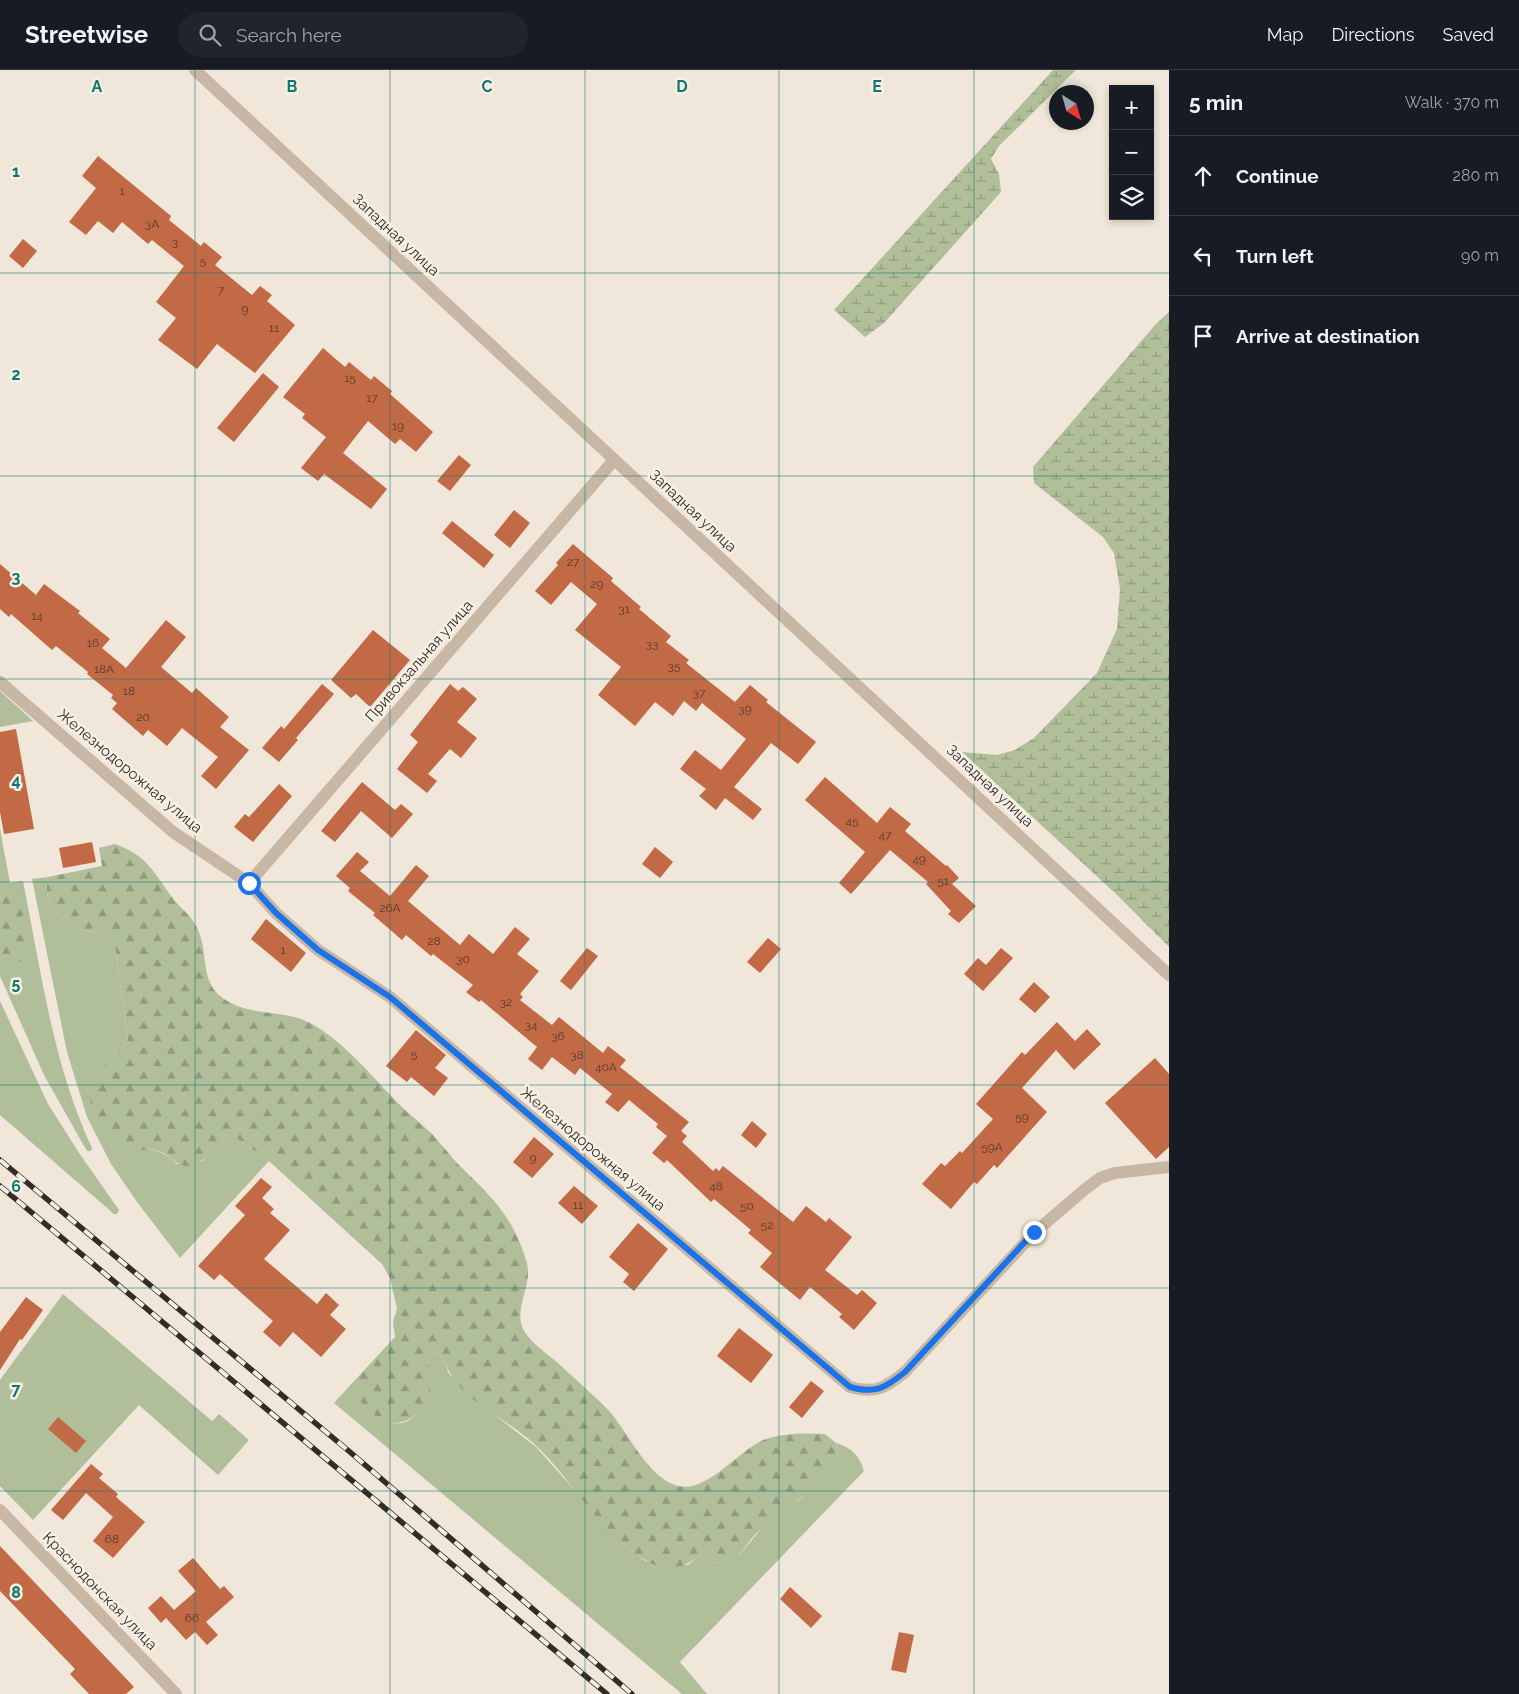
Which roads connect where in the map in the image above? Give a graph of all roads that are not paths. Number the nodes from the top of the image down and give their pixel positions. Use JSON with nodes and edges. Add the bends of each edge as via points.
{"nodes":[{"id":1,"x":195,"y":70,"type":"edge"},
{"id":2,"x":614,"y":460,"type":"junction"},
{"id":3,"x":0,"y":682,"type":"edge"},
{"id":4,"x":249,"y":883,"type":"junction"},
{"id":5,"x":1169,"y":975,"type":"edge"},
{"id":6,"x":1169,"y":1167,"type":"edge"},
{"id":7,"x":0,"y":1510,"type":"edge"},
{"id":8,"x":176,"y":1694,"type":"edge"}],
"edges":[{"from":1,"to":2,"type":"street","name":"Западная улица"},
{"from":2,"to":4,"type":"street","name":"Привокзальная улица"},
{"from":2,"to":5,"type":"street","name":"Западная улица"},
{"from":3,"to":4,"type":"street","name":"Железнодорожная улица","via":[[173,832]]},
{"from":4,"to":6,"type":"street","name":"Железнодорожная улица","via":[[276,913],[318,950],[390,997],[850,1387],[869,1391],[882,1388],[905,1372],[1034,1232],[1100,1178],[1115,1173]]},
{"from":7,"to":8,"type":"street","name":"Краснодонская улица"}]}
